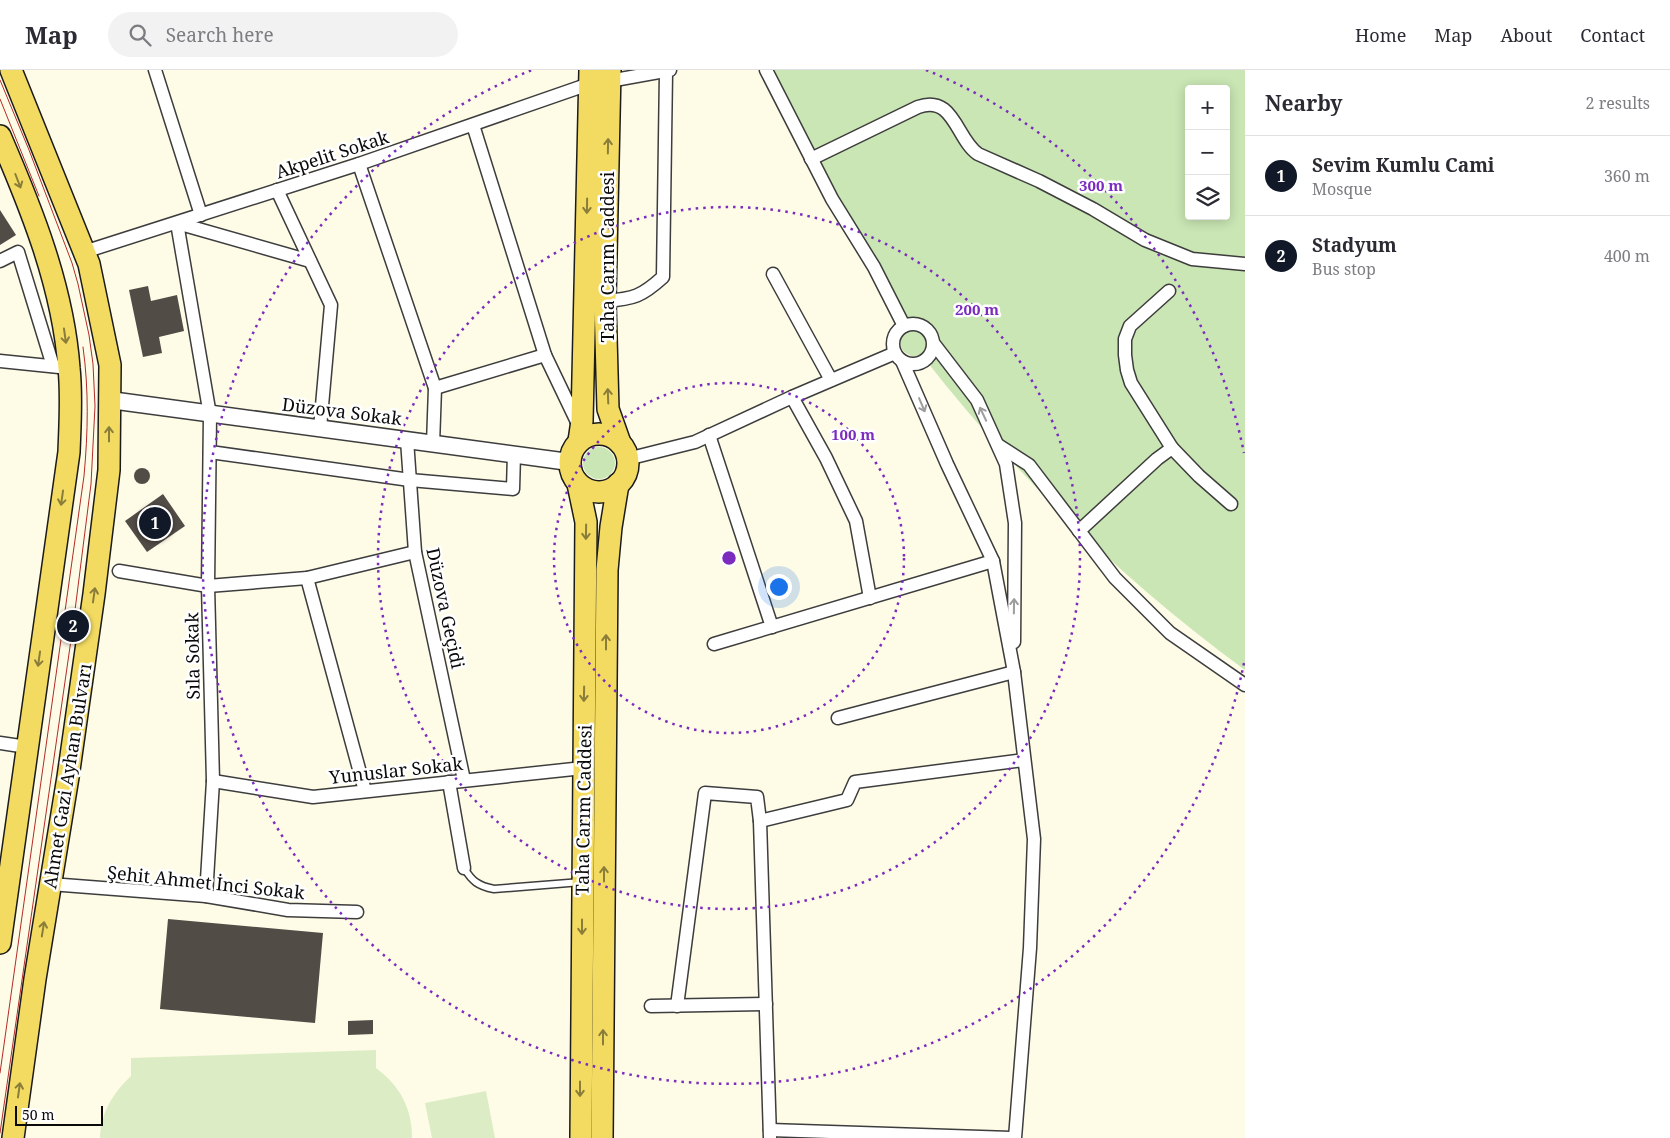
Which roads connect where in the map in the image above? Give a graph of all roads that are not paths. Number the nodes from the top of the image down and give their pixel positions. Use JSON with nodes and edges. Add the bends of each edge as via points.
{"nodes":[{"id":1,"x":11,"y":70,"type":"edge"},
{"id":2,"x":155,"y":70,"type":"edge"},
{"id":3,"x":766,"y":70,"type":"edge"},
{"id":4,"x":668,"y":71,"type":"edge"},
{"id":5,"x":599,"y":76,"type":"edge"},
{"id":6,"x":473,"y":125,"type":"junction"},
{"id":7,"x":0,"y":136,"type":"edge"},
{"id":8,"x":811,"y":159,"type":"junction"},
{"id":9,"x":359,"y":164,"type":"junction"},
{"id":10,"x":278,"y":190,"type":"junction"},
{"id":11,"x":201,"y":215,"type":"junction"},
{"id":12,"x":177,"y":222,"type":"junction"},
{"id":13,"x":84,"y":252,"type":"junction"},
{"id":14,"x":0,"y":261,"type":"edge"},
{"id":15,"x":310,"y":261,"type":"junction"},
{"id":16,"x":1245,"y":264,"type":"edge"},
{"id":17,"x":773,"y":274,"type":"dead end"},
{"id":18,"x":1169,"y":291,"type":"dead end"},
{"id":19,"x":605,"y":301,"type":"junction"},
{"id":20,"x":904,"y":326,"type":"junction"},
{"id":21,"x":934,"y":344,"type":"junction"},
{"id":22,"x":545,"y":355,"type":"junction"},
{"id":23,"x":899,"y":357,"type":"junction"},
{"id":24,"x":0,"y":361,"type":"edge"},
{"id":25,"x":61,"y":367,"type":"junction"},
{"id":26,"x":831,"y":380,"type":"junction"},
{"id":27,"x":435,"y":388,"type":"junction"},
{"id":28,"x":792,"y":397,"type":"junction"},
{"id":29,"x":110,"y":400,"type":"junction"},
{"id":30,"x":210,"y":415,"type":"junction"},
{"id":31,"x":320,"y":428,"type":"junction"},
{"id":32,"x":580,"y":435,"type":"junction"},
{"id":33,"x":709,"y":435,"type":"junction"},
{"id":34,"x":407,"y":440,"type":"junction"},
{"id":35,"x":433,"y":444,"type":"junction"},
{"id":36,"x":997,"y":444,"type":"junction"},
{"id":37,"x":1172,"y":448,"type":"junction"},
{"id":38,"x":624,"y":451,"type":"junction"},
{"id":39,"x":210,"y":452,"type":"junction"},
{"id":40,"x":514,"y":454,"type":"junction"},
{"id":41,"x":569,"y":462,"type":"junction"},
{"id":42,"x":410,"y":480,"type":"junction"},
{"id":43,"x":578,"y":484,"type":"junction"},
{"id":44,"x":618,"y":484,"type":"junction"},
{"id":45,"x":1231,"y":504,"type":"dead end"},
{"id":46,"x":1079,"y":530,"type":"junction"},
{"id":47,"x":415,"y":552,"type":"junction"},
{"id":48,"x":993,"y":561,"type":"junction"},
{"id":49,"x":119,"y":571,"type":"dead end"},
{"id":50,"x":307,"y":578,"type":"junction"},
{"id":51,"x":208,"y":586,"type":"junction"},
{"id":52,"x":870,"y":598,"type":"junction"},
{"id":53,"x":772,"y":627,"type":"junction"},
{"id":54,"x":714,"y":644,"type":"dead end"},
{"id":55,"x":1014,"y":672,"type":"junction"},
{"id":56,"x":1245,"y":685,"type":"edge"},
{"id":57,"x":838,"y":718,"type":"dead end"},
{"id":58,"x":0,"y":745,"type":"edge"},
{"id":59,"x":27,"y":746,"type":"junction"},
{"id":60,"x":1024,"y":760,"type":"junction"},
{"id":61,"x":583,"y":768,"type":"junction"},
{"id":62,"x":464,"y":780,"type":"junction"},
{"id":63,"x":213,"y":781,"type":"junction"},
{"id":64,"x":449,"y":782,"type":"junction"},
{"id":65,"x":365,"y":791,"type":"junction"},
{"id":66,"x":760,"y":821,"type":"junction"},
{"id":67,"x":464,"y":868,"type":"joint"},
{"id":68,"x":582,"y":882,"type":"junction"},
{"id":69,"x":50,"y":884,"type":"junction"},
{"id":70,"x":206,"y":896,"type":"junction"},
{"id":71,"x":357,"y":912,"type":"dead end"},
{"id":72,"x":0,"y":942,"type":"edge"},
{"id":73,"x":766,"y":1004,"type":"junction"},
{"id":74,"x":651,"y":1006,"type":"dead end"},
{"id":75,"x":677,"y":1006,"type":"junction"},
{"id":76,"x":770,"y":1134,"type":"edge"},
{"id":77,"x":13,"y":1138,"type":"edge"},
{"id":78,"x":581,"y":1138,"type":"edge"},
{"id":79,"x":602,"y":1138,"type":"edge"},
{"id":80,"x":1013,"y":1138,"type":"edge"}],
"edges":[{"from":1,"to":13,"type":"main road","name":"Ahmet Gazi Ayhan Bulvarı"},
{"from":2,"to":11,"type":"street"},
{"from":3,"to":8,"type":"street"},
{"from":4,"to":5,"type":"street","name":"Akpelit Sokak"},
{"from":4,"to":19,"type":"street","via":[[663,277],[647,291],[627,300]]},
{"from":5,"to":6,"type":"street","name":"Akpelit Sokak"},
{"from":19,"to":5,"type":"main road","name":"Taha Carım Caddesi","one_way":true},
{"from":5,"to":32,"type":"main road","name":"Taha Carım Caddesi","one_way":true},
{"from":6,"to":9,"type":"street","name":"Akpelit Sokak"},
{"from":6,"to":22,"type":"street"},
{"from":7,"to":25,"type":"main road","one_way":true,"via":[[53,279],[65,332]]},
{"from":8,"to":16,"type":"street","via":[[918,107],[933,104],[947,112],[978,154],[1039,181],[1145,240],[1192,259]]},
{"from":8,"to":20,"type":"street"},
{"from":9,"to":10,"type":"street","name":"Akpelit Sokak"},
{"from":9,"to":27,"type":"street"},
{"from":10,"to":11,"type":"street","name":"Akpelit Sokak"},
{"from":10,"to":15,"type":"street"},
{"from":11,"to":12,"type":"street","name":"Akpelit Sokak"},
{"from":12,"to":13,"type":"street","name":"Akpelit Sokak"},
{"from":12,"to":15,"type":"street"},
{"from":12,"to":30,"type":"street","name":"Sıla Sokak"},
{"from":13,"to":29,"type":"main road","name":"Ahmet Gazi Ayhan Bulvarı","via":[[110,365]]},
{"from":14,"to":25,"type":"street","via":[[18,252]]},
{"from":15,"to":31,"type":"street","via":[[331,305]]},
{"from":17,"to":26,"type":"street"},
{"from":18,"to":37,"type":"street","via":[[1130,326],[1125,339],[1125,356],[1131,383]]},
{"from":38,"to":19,"type":"main road","name":"Taha Carım Caddesi","one_way":true,"via":[[608,409]]},
{"from":20,"to":21,"type":"street","via":[[914,323],[924,326]]},
{"from":20,"to":23,"type":"street","via":[[894,337],[894,348]]},
{"from":21,"to":23,"type":"street","via":[[923,362],[912,364]]},
{"from":36,"to":21,"type":"street","one_way":true,"via":[[977,400]]},
{"from":22,"to":27,"type":"street"},
{"from":22,"to":32,"type":"street"},
{"from":23,"to":26,"type":"street"},
{"from":23,"to":48,"type":"street","one_way":true},
{"from":24,"to":25,"type":"street"},
{"from":25,"to":59,"type":"main road","one_way":true,"via":[[70,412],[69,452]]},
{"from":26,"to":28,"type":"street"},
{"from":27,"to":35,"type":"street"},
{"from":28,"to":33,"type":"street"},
{"from":28,"to":52,"type":"street","via":[[856,521]]},
{"from":29,"to":30,"type":"street","name":"Düzova Sokak"},
{"from":69,"to":29,"type":"main road","name":"Ahmet Gazi Ayhan Bulvarı","one_way":true,"via":[[95,585],[109,470]]},
{"from":30,"to":31,"type":"street","name":"Düzova Sokak"},
{"from":30,"to":39,"type":"street","name":"Sıla Sokak"},
{"from":31,"to":34,"type":"street","name":"Düzova Sokak"},
{"from":32,"to":38,"type":"main road","via":[[607,435]]},
{"from":32,"to":41,"type":"main road"},
{"from":33,"to":38,"type":"street","via":[[695,442]]},
{"from":33,"to":53,"type":"street"},
{"from":34,"to":35,"type":"street","name":"Düzova Sokak"},
{"from":34,"to":42,"type":"street","name":"Düzova Geçidi"},
{"from":35,"to":40,"type":"street","name":"Düzova Sokak"},
{"from":36,"to":46,"type":"street","via":[[1029,465]]},
{"from":55,"to":36,"type":"street","one_way":true,"via":[[1015,523],[1006,464]]},
{"from":37,"to":45,"type":"street"},
{"from":37,"to":46,"type":"street"},
{"from":38,"to":44,"type":"main road","via":[[626,472]]},
{"from":39,"to":42,"type":"street"},
{"from":39,"to":51,"type":"street","name":"Sıla Sokak"},
{"from":40,"to":41,"type":"street","name":"Düzova Sokak"},
{"from":40,"to":42,"type":"street","via":[[513,489]]},
{"from":41,"to":43,"type":"main road"},
{"from":42,"to":47,"type":"street","name":"Düzova Geçidi"},
{"from":43,"to":44,"type":"main road","via":[[598,492]]},
{"from":43,"to":61,"type":"main road","name":"Taha Carım Caddesi","one_way":true,"via":[[586,522]]},
{"from":79,"to":44,"type":"main road","name":"Taha Carım Caddesi","one_way":true,"via":[[607,570]]},
{"from":46,"to":56,"type":"street","via":[[1115,578],[1170,632]]},
{"from":47,"to":50,"type":"street"},
{"from":47,"to":62,"type":"street","name":"Düzova Geçidi"},
{"from":48,"to":52,"type":"street"},
{"from":48,"to":55,"type":"street"},
{"from":49,"to":51,"type":"street"},
{"from":50,"to":51,"type":"street"},
{"from":50,"to":65,"type":"street"},
{"from":51,"to":63,"type":"street","name":"Sıla Sokak"},
{"from":52,"to":53,"type":"street"},
{"from":53,"to":54,"type":"street"},
{"from":55,"to":57,"type":"street"},
{"from":55,"to":60,"type":"street"},
{"from":58,"to":59,"type":"street"},
{"from":59,"to":72,"type":"main road"},
{"from":60,"to":66,"type":"street","via":[[855,782],[846,800]]},
{"from":60,"to":80,"type":"street","via":[[1034,839],[1030,948]]},
{"from":61,"to":62,"type":"street","name":"Yunuslar Sokak"},
{"from":61,"to":68,"type":"main road","name":"Taha Carım Caddesi"},
{"from":62,"to":64,"type":"street","name":"Yunuslar Sokak"},
{"from":63,"to":65,"type":"street","name":"Yunuslar Sokak","via":[[313,796]]},
{"from":63,"to":70,"type":"street","name":"Sıla Sokak"},
{"from":64,"to":65,"type":"street","name":"Yunuslar Sokak"},
{"from":64,"to":67,"type":"street"},
{"from":66,"to":73,"type":"street"},
{"from":66,"to":75,"type":"street","via":[[757,797],[705,793]]},
{"from":67,"to":68,"type":"lane","via":[[471,880],[494,889]]},
{"from":68,"to":78,"type":"main road","name":"Taha Carım Caddesi","one_way":true},
{"from":69,"to":70,"type":"street","name":"Şehit Ahmet İnci Sokak"},
{"from":77,"to":69,"type":"main road","name":"Ahmet Gazi Ayhan Bulvarı","one_way":true},
{"from":70,"to":71,"type":"street","name":"Şehit Ahmet İnci Sokak","via":[[288,910]]},
{"from":73,"to":75,"type":"street"},
{"from":73,"to":76,"type":"street"},
{"from":74,"to":75,"type":"street"},
{"from":76,"to":80,"type":"street"}]}
